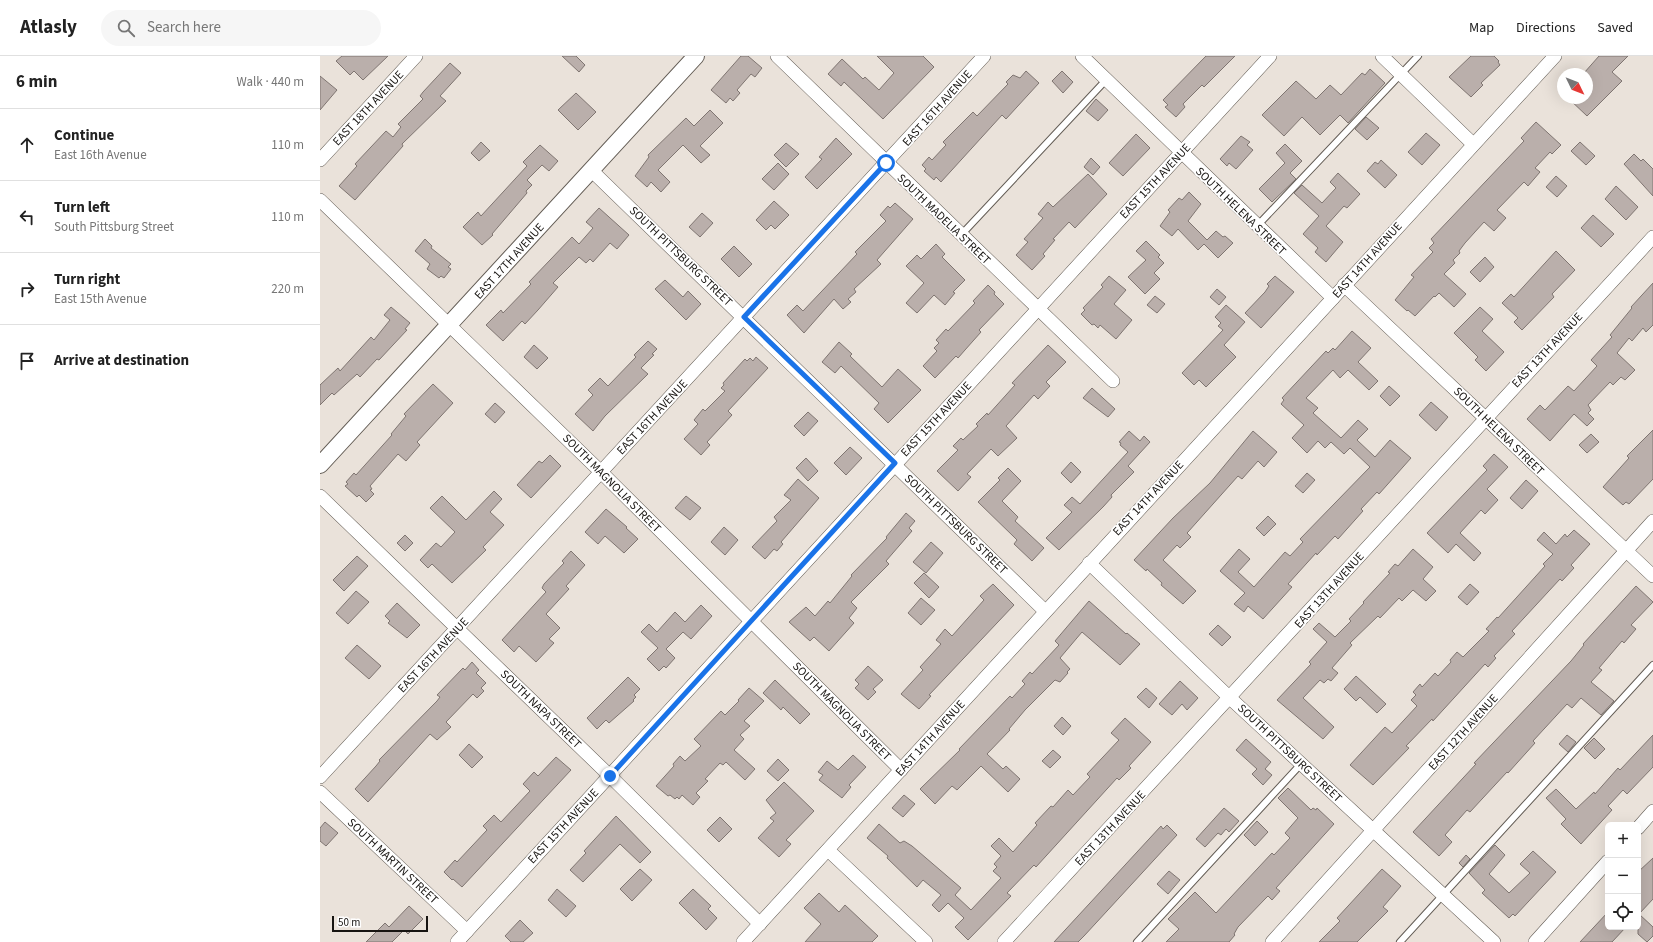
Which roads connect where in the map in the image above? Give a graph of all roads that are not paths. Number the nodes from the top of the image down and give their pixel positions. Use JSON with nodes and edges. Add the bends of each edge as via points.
{"nodes":[{"id":1,"x":416,"y":56,"type":"edge"},
{"id":2,"x":696,"y":56,"type":"edge"},
{"id":3,"x":777,"y":56,"type":"edge"},
{"id":4,"x":984,"y":56,"type":"edge"},
{"id":5,"x":1082,"y":56,"type":"edge"},
{"id":6,"x":1270,"y":56,"type":"edge"},
{"id":7,"x":1382,"y":56,"type":"edge"},
{"id":8,"x":1418,"y":56,"type":"edge"},
{"id":9,"x":1555,"y":56,"type":"edge"},
{"id":10,"x":1401,"y":74,"type":"junction"},
{"id":11,"x":1106,"y":80,"type":"junction"},
{"id":12,"x":1473,"y":144,"type":"junction"},
{"id":13,"x":1181,"y":153,"type":"junction"},
{"id":14,"x":320,"y":160,"type":"edge"},
{"id":15,"x":886,"y":163,"type":"junction"},
{"id":16,"x":591,"y":170,"type":"junction"},
{"id":17,"x":320,"y":200,"type":"edge"},
{"id":18,"x":1258,"y":226,"type":"junction"},
{"id":19,"x":961,"y":235,"type":"junction"},
{"id":20,"x":1653,"y":237,"type":"edge"},
{"id":21,"x":1344,"y":284,"type":"junction"},
{"id":22,"x":1332,"y":298,"type":"junction"},
{"id":23,"x":1037,"y":308,"type":"junction"},
{"id":24,"x":744,"y":317,"type":"junction"},
{"id":25,"x":450,"y":325,"type":"junction"},
{"id":26,"x":1113,"y":381,"type":"dead end"},
{"id":27,"x":1485,"y":418,"type":"junction"},
{"id":28,"x":895,"y":463,"type":"junction"},
{"id":29,"x":320,"y":465,"type":"edge"},
{"id":30,"x":601,"y":472,"type":"junction"},
{"id":31,"x":320,"y":496,"type":"edge"},
{"id":32,"x":1653,"y":521,"type":"edge"},
{"id":33,"x":1625,"y":551,"type":"junction"},
{"id":34,"x":1089,"y":562,"type":"junction"},
{"id":35,"x":1653,"y":576,"type":"edge"},
{"id":36,"x":1045,"y":611,"type":"junction"},
{"id":37,"x":752,"y":621,"type":"junction"},
{"id":38,"x":458,"y":628,"type":"junction"},
{"id":39,"x":1653,"y":665,"type":"edge"},
{"id":40,"x":1230,"y":698,"type":"junction"},
{"id":41,"x":1301,"y":763,"type":"junction"},
{"id":42,"x":901,"y":770,"type":"junction"},
{"id":43,"x":610,"y":776,"type":"junction"},
{"id":44,"x":320,"y":777,"type":"edge"},
{"id":45,"x":320,"y":792,"type":"edge"},
{"id":46,"x":1653,"y":811,"type":"edge"},
{"id":47,"x":1641,"y":825,"type":"edge"},
{"id":48,"x":1374,"y":831,"type":"junction"},
{"id":49,"x":828,"y":850,"type":"junction"},
{"id":50,"x":1605,"y":864,"type":"edge"},
{"id":51,"x":1443,"y":895,"type":"junction"},
{"id":52,"x":760,"y":924,"type":"junction"},
{"id":53,"x":467,"y":931,"type":"junction"},
{"id":54,"x":457,"y":942,"type":"edge"},
{"id":55,"x":743,"y":942,"type":"edge"},
{"id":56,"x":926,"y":942,"type":"edge"},
{"id":57,"x":1004,"y":942,"type":"edge"},
{"id":58,"x":1137,"y":942,"type":"edge"},
{"id":59,"x":1272,"y":942,"type":"edge"},
{"id":60,"x":1400,"y":942,"type":"edge"},
{"id":61,"x":1494,"y":942,"type":"edge"},
{"id":62,"x":1535,"y":942,"type":"edge"}],
"edges":[{"from":1,"to":14,"type":"street","name":"EAST 18TH AVENUE"},
{"from":2,"to":16,"type":"street","name":"EAST 17TH AVENUE"},
{"from":3,"to":15,"type":"street","name":"SOUTH MADELIA STREET"},
{"from":4,"to":15,"type":"street","name":"EAST 16TH AVENUE"},
{"from":5,"to":11,"type":"street","name":"SOUTH HELENA STREET"},
{"from":6,"to":13,"type":"street","name":"EAST 15TH AVENUE"},
{"from":7,"to":10,"type":"street"},
{"from":8,"to":10,"type":"lane"},
{"from":9,"to":12,"type":"street","name":"EAST 14TH AVENUE"},
{"from":10,"to":12,"type":"street"},
{"from":10,"to":18,"type":"lane"},
{"from":11,"to":13,"type":"street","name":"SOUTH HELENA STREET"},
{"from":11,"to":19,"type":"lane"},
{"from":12,"to":21,"type":"street","name":"EAST 14TH AVENUE"},
{"from":13,"to":18,"type":"street","name":"SOUTH HELENA STREET"},
{"from":13,"to":23,"type":"street","name":"EAST 15TH AVENUE"},
{"from":15,"to":19,"type":"street","name":"SOUTH MADELIA STREET"},
{"from":15,"to":24,"type":"street","name":"EAST 16TH AVENUE"},
{"from":16,"to":24,"type":"street","name":"SOUTH PITTSBURG STREET"},
{"from":16,"to":25,"type":"street","name":"EAST 17TH AVENUE"},
{"from":17,"to":25,"type":"street","name":"SOUTH MAGNOLIA STREET"},
{"from":18,"to":22,"type":"street","name":"SOUTH HELENA STREET"},
{"from":19,"to":23,"type":"street","name":"SOUTH MADELIA STREET"},
{"from":20,"to":27,"type":"street","name":"EAST 13TH AVENUE"},
{"from":21,"to":22,"type":"street","name":"EAST 14TH AVENUE"},
{"from":21,"to":27,"type":"street","name":"SOUTH HELENA STREET"},
{"from":22,"to":34,"type":"street","name":"EAST 14TH AVENUE"},
{"from":23,"to":26,"type":"street","name":"SOUTH MADELIA STREET"},
{"from":23,"to":28,"type":"street","name":"EAST 15TH AVENUE"},
{"from":24,"to":28,"type":"street","name":"SOUTH PITTSBURG STREET"},
{"from":24,"to":30,"type":"street","name":"EAST 16TH AVENUE"},
{"from":25,"to":29,"type":"street","name":"EAST 17TH AVENUE"},
{"from":25,"to":30,"type":"street","name":"SOUTH MAGNOLIA STREET"},
{"from":27,"to":33,"type":"street","name":"SOUTH HELENA STREET"},
{"from":27,"to":40,"type":"street","name":"EAST 13TH AVENUE"},
{"from":28,"to":36,"type":"street","name":"SOUTH PITTSBURG STREET"},
{"from":28,"to":37,"type":"street","name":"EAST 15TH AVENUE"},
{"from":30,"to":37,"type":"street","name":"SOUTH MAGNOLIA STREET"},
{"from":30,"to":38,"type":"street","name":"EAST 16TH AVENUE"},
{"from":31,"to":38,"type":"street","name":"SOUTH NAPA STREET"},
{"from":32,"to":33,"type":"street","name":"EAST 12TH AVENUE"},
{"from":33,"to":35,"type":"street","name":"SOUTH HELENA STREET"},
{"from":33,"to":48,"type":"street","name":"EAST 12TH AVENUE"},
{"from":34,"to":36,"type":"street","name":"EAST 14TH AVENUE"},
{"from":34,"to":40,"type":"street","name":"SOUTH PITTSBURG STREET"},
{"from":36,"to":42,"type":"street","name":"EAST 14TH AVENUE"},
{"from":37,"to":42,"type":"street","name":"SOUTH MAGNOLIA STREET"},
{"from":37,"to":43,"type":"street","name":"EAST 15TH AVENUE"},
{"from":38,"to":43,"type":"street","name":"SOUTH NAPA STREET"},
{"from":38,"to":44,"type":"street","name":"EAST 16TH AVENUE"},
{"from":39,"to":51,"type":"lane"},
{"from":40,"to":41,"type":"street","name":"SOUTH PITTSBURG STREET"},
{"from":40,"to":57,"type":"street","name":"EAST 13TH AVENUE"},
{"from":41,"to":48,"type":"street","name":"SOUTH PITTSBURG STREET"},
{"from":41,"to":58,"type":"lane"},
{"from":42,"to":49,"type":"street","name":"EAST 14TH AVENUE"},
{"from":43,"to":52,"type":"street","name":"SOUTH NAPA STREET"},
{"from":43,"to":53,"type":"street","name":"EAST 15TH AVENUE"},
{"from":45,"to":53,"type":"street","name":"SOUTH MARTIN STREET"},
{"from":46,"to":47,"type":"street"},
{"from":48,"to":51,"type":"street","name":"SOUTH PITTSBURG STREET"},
{"from":48,"to":59,"type":"street","name":"EAST 12TH AVENUE"},
{"from":49,"to":52,"type":"street","name":"EAST 14TH AVENUE"},
{"from":49,"to":56,"type":"street"},
{"from":50,"to":62,"type":"street"},
{"from":51,"to":60,"type":"lane"},
{"from":51,"to":61,"type":"street","name":"SOUTH PITTSBURG STREET"},
{"from":52,"to":55,"type":"street","name":"EAST 14TH AVENUE"},
{"from":53,"to":54,"type":"street","name":"EAST 15TH AVENUE"}]}
